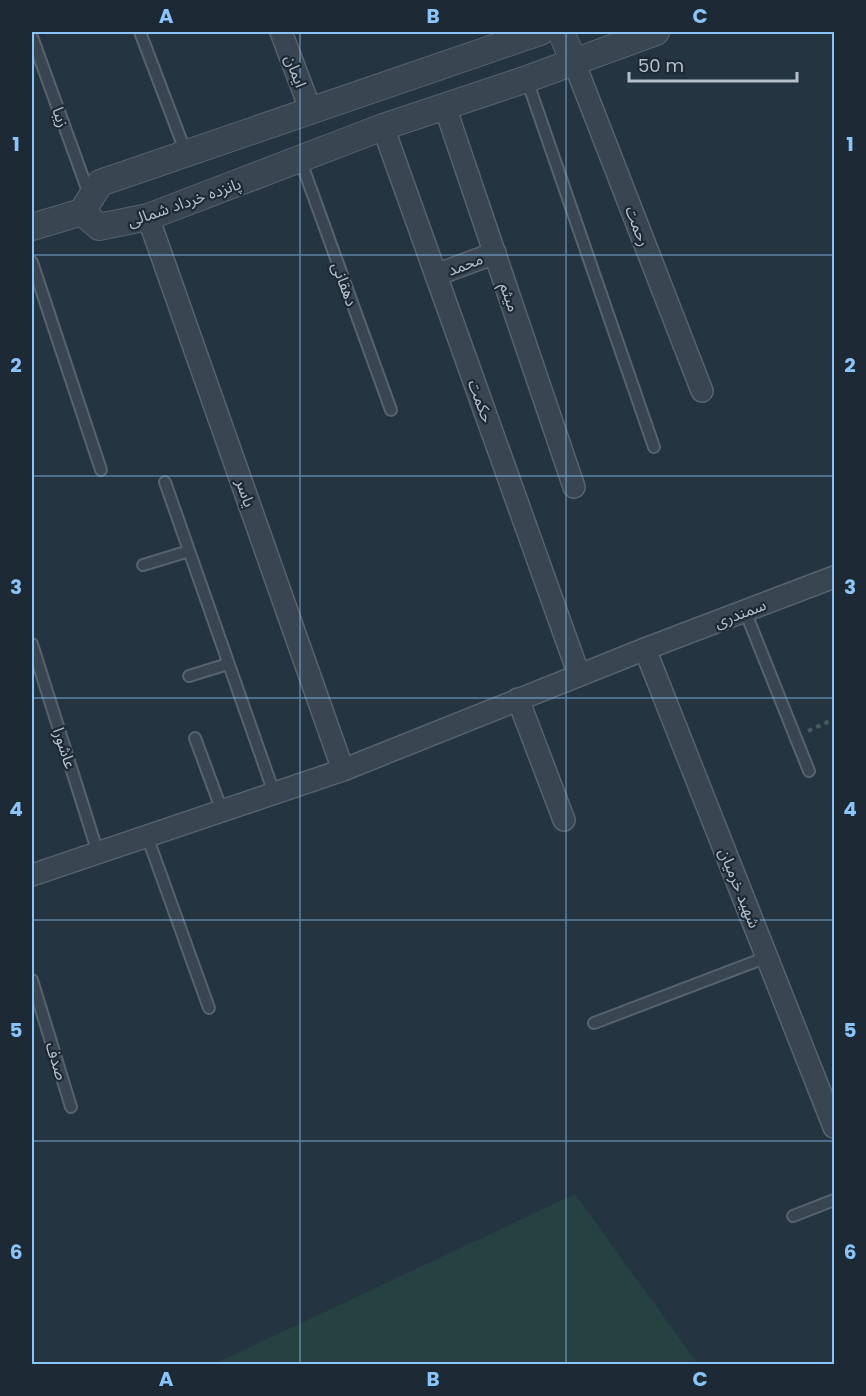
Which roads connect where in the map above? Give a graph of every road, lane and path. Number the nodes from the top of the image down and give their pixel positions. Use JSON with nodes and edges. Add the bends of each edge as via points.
{"nodes":[{"id":1,"x":140,"y":32,"type":"edge"},
{"id":2,"x":280,"y":32,"type":"edge"},
{"id":3,"x":540,"y":32,"type":"edge"},
{"id":4,"x":561,"y":32,"type":"edge"},
{"id":5,"x":656,"y":32,"type":"edge"},
{"id":6,"x":32,"y":37,"type":"edge"},
{"id":7,"x":574,"y":62,"type":"junction"},
{"id":8,"x":527,"y":79,"type":"junction"},
{"id":9,"x":445,"y":106,"type":"junction"},
{"id":10,"x":310,"y":111,"type":"junction"},
{"id":11,"x":383,"y":127,"type":"junction"},
{"id":12,"x":187,"y":154,"type":"junction"},
{"id":13,"x":300,"y":159,"type":"junction"},
{"id":14,"x":86,"y":204,"type":"junction"},
{"id":15,"x":148,"y":217,"type":"junction"},
{"id":16,"x":32,"y":227,"type":"edge"},
{"id":17,"x":495,"y":253,"type":"junction"},
{"id":18,"x":32,"y":262,"type":"edge"},
{"id":19,"x":436,"y":275,"type":"junction"},
{"id":20,"x":702,"y":391,"type":"dead end"},
{"id":21,"x":391,"y":410,"type":"dead end"},
{"id":22,"x":654,"y":447,"type":"dead end"},
{"id":23,"x":101,"y":470,"type":"dead end"},
{"id":24,"x":165,"y":482,"type":"dead end"},
{"id":25,"x":574,"y":487,"type":"dead end"},
{"id":26,"x":189,"y":551,"type":"junction"},
{"id":27,"x":143,"y":566,"type":"dead end"},
{"id":28,"x":834,"y":578,"type":"edge"},
{"id":29,"x":745,"y":611,"type":"junction"},
{"id":30,"x":32,"y":644,"type":"edge"},
{"id":31,"x":645,"y":649,"type":"junction"},
{"id":32,"x":228,"y":664,"type":"junction"},
{"id":33,"x":579,"y":675,"type":"junction"},
{"id":34,"x":189,"y":676,"type":"dead end"},
{"id":35,"x":518,"y":699,"type":"junction"},
{"id":36,"x":834,"y":719,"type":"edge"},
{"id":37,"x":795,"y":737,"type":"junction"},
{"id":38,"x":195,"y":738,"type":"dead end"},
{"id":39,"x":343,"y":770,"type":"junction"},
{"id":40,"x":809,"y":771,"type":"dead end"},
{"id":41,"x":274,"y":793,"type":"junction"},
{"id":42,"x":222,"y":811,"type":"junction"},
{"id":43,"x":564,"y":820,"type":"dead end"},
{"id":44,"x":147,"y":836,"type":"junction"},
{"id":45,"x":98,"y":852,"type":"junction"},
{"id":46,"x":32,"y":875,"type":"edge"},
{"id":47,"x":767,"y":957,"type":"junction"},
{"id":48,"x":32,"y":980,"type":"edge"},
{"id":49,"x":209,"y":1008,"type":"dead end"},
{"id":50,"x":594,"y":1023,"type":"dead end"},
{"id":51,"x":72,"y":1107,"type":"dead end"},
{"id":52,"x":834,"y":1127,"type":"edge"},
{"id":53,"x":834,"y":1200,"type":"edge"},
{"id":54,"x":792,"y":1216,"type":"dead end"}],
"edges":[{"from":1,"to":12,"type":"lane"},
{"from":2,"to":10,"type":"street","name":"ایمان"},
{"from":3,"to":10,"type":"street"},
{"from":4,"to":7,"type":"street"},
{"from":5,"to":7,"type":"street","name":"پانزده خرداد شمالی"},
{"from":6,"to":14,"type":"lane","name":"زیبا"},
{"from":7,"to":8,"type":"street","name":"پانزده خرداد شمالی"},
{"from":7,"to":20,"type":"street","name":"رحمت"},
{"from":8,"to":9,"type":"street","name":"پانزده خرداد شمالی"},
{"from":8,"to":22,"type":"lane"},
{"from":9,"to":11,"type":"street","name":"پانزده خرداد شمالی"},
{"from":9,"to":17,"type":"street","name":"میثم"},
{"from":10,"to":12,"type":"street"},
{"from":11,"to":13,"type":"street","name":"پانزده خرداد شمالی"},
{"from":11,"to":19,"type":"street","name":"حکمت"},
{"from":12,"to":14,"type":"street","via":[[100,183]]},
{"from":13,"to":15,"type":"street","name":"پانزده خرداد شمالی"},
{"from":13,"to":21,"type":"lane","name":"دهقانی"},
{"from":14,"to":15,"type":"street","name":"پانزده خرداد شمالی","via":[[99,227]]},
{"from":14,"to":16,"type":"street"},
{"from":15,"to":39,"type":"street","name":"یاسر"},
{"from":17,"to":19,"type":"street","name":"محمد"},
{"from":17,"to":25,"type":"street","name":"میثم"},
{"from":18,"to":23,"type":"lane"},
{"from":19,"to":33,"type":"street","name":"حکمت"},
{"from":24,"to":26,"type":"lane"},
{"from":26,"to":27,"type":"lane"},
{"from":26,"to":32,"type":"lane"},
{"from":28,"to":29,"type":"street","name":"سمندری"},
{"from":29,"to":31,"type":"street","name":"سمندری"},
{"from":29,"to":37,"type":"lane"},
{"from":30,"to":45,"type":"lane","name":"عاشورا"},
{"from":31,"to":33,"type":"street","name":"سمندری"},
{"from":31,"to":47,"type":"street","name":"شهید خرمیان"},
{"from":32,"to":34,"type":"lane"},
{"from":32,"to":41,"type":"lane"},
{"from":33,"to":35,"type":"street","name":"سمندری"},
{"from":35,"to":39,"type":"street","name":"سمندری"},
{"from":35,"to":43,"type":"street"},
{"from":36,"to":37,"type":"path"},
{"from":37,"to":40,"type":"lane"},
{"from":38,"to":42,"type":"lane"},
{"from":39,"to":41,"type":"street","name":"سمندری"},
{"from":41,"to":42,"type":"street","name":"سمندری"},
{"from":42,"to":44,"type":"street","name":"سمندری"},
{"from":44,"to":45,"type":"street","name":"سمندری"},
{"from":44,"to":49,"type":"lane"},
{"from":45,"to":46,"type":"street","name":"سمندری"},
{"from":47,"to":50,"type":"lane"},
{"from":47,"to":52,"type":"street","name":"شهید خرمیان"},
{"from":48,"to":51,"type":"lane","name":"صدف"},
{"from":53,"to":54,"type":"lane"}]}
